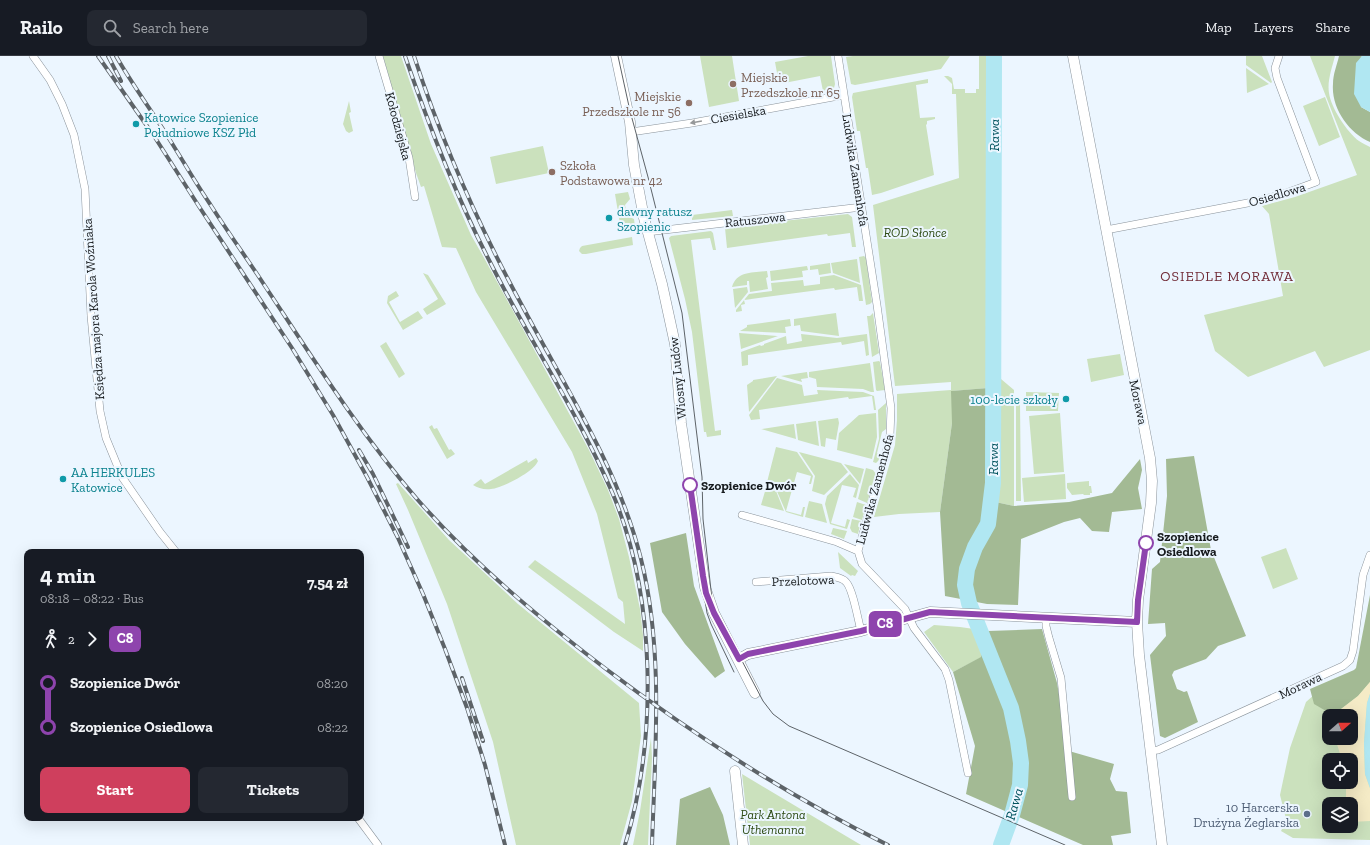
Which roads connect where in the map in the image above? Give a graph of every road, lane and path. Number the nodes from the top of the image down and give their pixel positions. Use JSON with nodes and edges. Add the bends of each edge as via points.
{"nodes":[{"id":1,"x":33,"y":56,"type":"edge"},
{"id":2,"x":379,"y":56,"type":"edge"},
{"id":3,"x":616,"y":56,"type":"edge"},
{"id":4,"x":838,"y":56,"type":"edge"},
{"id":5,"x":1073,"y":56,"type":"edge"},
{"id":6,"x":1279,"y":56,"type":"edge"},
{"id":7,"x":844,"y":95,"type":"junction"},
{"id":8,"x":631,"y":132,"type":"junction"},
{"id":9,"x":415,"y":197,"type":"dead end"},
{"id":10,"x":862,"y":207,"type":"junction"},
{"id":11,"x":1106,"y":230,"type":"junction"},
{"id":12,"x":648,"y":232,"type":"junction"},
{"id":13,"x":742,"y":515,"type":"dead end"},
{"id":14,"x":174,"y":549,"type":"edge"},
{"id":15,"x":858,"y":551,"type":"junction"},
{"id":16,"x":1370,"y":555,"type":"edge"},
{"id":17,"x":756,"y":582,"type":"dead end"},
{"id":18,"x":908,"y":617,"type":"junction"},
{"id":19,"x":1046,"y":617,"type":"junction"},
{"id":20,"x":1137,"y":622,"type":"junction"},
{"id":21,"x":861,"y":631,"type":"junction"},
{"id":22,"x":739,"y":659,"type":"junction"},
{"id":23,"x":755,"y":693,"type":"dead end"},
{"id":24,"x":1150,"y":751,"type":"junction"},
{"id":25,"x":735,"y":771,"type":"dead end"},
{"id":26,"x":968,"y":773,"type":"dead end"},
{"id":27,"x":1072,"y":797,"type":"dead end"},
{"id":28,"x":360,"y":821,"type":"edge"},
{"id":29,"x":378,"y":845,"type":"edge"},
{"id":30,"x":743,"y":845,"type":"edge"},
{"id":31,"x":1162,"y":845,"type":"edge"}],
"edges":[{"from":1,"to":14,"type":"street","name":"Księdza majora Karola Woźniaka","via":[[50,80],[62,104],[74,135],[85,189],[92,324],[100,411],[106,438],[122,477]]},
{"from":2,"to":9,"type":"street","name":"Kołodziejska","via":[[409,158]]},
{"from":3,"to":8,"type":"street","name":"Wiosny Ludów"},
{"from":4,"to":7,"type":"street","name":"Ludwika Zamenhofa"},
{"from":5,"to":11,"type":"street","name":"Morawa"},
{"from":6,"to":11,"type":"street","name":"Osiedlowa","via":[[1275,68],[1276,78],[1316,182],[1258,201]]},
{"from":7,"to":8,"type":"street","name":"Ciesielska","one_way":true},
{"from":7,"to":10,"type":"street","name":"Ludwika Zamenhofa"},
{"from":8,"to":12,"type":"street","name":"Wiosny Ludów","via":[[636,174]]},
{"from":10,"to":12,"type":"street","name":"Ratuszowa"},
{"from":10,"to":15,"type":"street","name":"Ludwika Zamenhofa","via":[[891,418],[886,456]]},
{"from":11,"to":20,"type":"street","name":"Morawa","via":[[1148,442],[1151,473],[1150,510]]},
{"from":12,"to":22,"type":"street","name":"Wiosny Ludów","via":[[675,344],[680,412],[704,582],[711,606]]},
{"from":13,"to":15,"type":"street","via":[[838,542]]},
{"from":15,"to":18,"type":"street","name":"Ludwika Zamenhofa","via":[[862,564],[905,609]]},
{"from":16,"to":24,"type":"street","name":"Morawa","via":[[1363,575],[1350,660],[1343,666],[1158,750]]},
{"from":17,"to":21,"type":"street","name":"Przelotowa","via":[[831,576],[840,578],[846,581],[848,586]]},
{"from":18,"to":19,"type":"street","via":[[930,612]]},
{"from":18,"to":21,"type":"street"},
{"from":18,"to":26,"type":"street","name":"Ludwika Zamenhofa","via":[[945,669]]},
{"from":19,"to":20,"type":"street"},
{"from":19,"to":27,"type":"street","via":[[1046,626],[1061,678]]},
{"from":20,"to":24,"type":"street","name":"Morawa"},
{"from":21,"to":22,"type":"street","via":[[748,654]]},
{"from":22,"to":23,"type":"street","name":"Wiosny Ludów"},
{"from":24,"to":31,"type":"street","name":"Morawa"},
{"from":25,"to":30,"type":"street"},
{"from":28,"to":29,"type":"street"}]}
